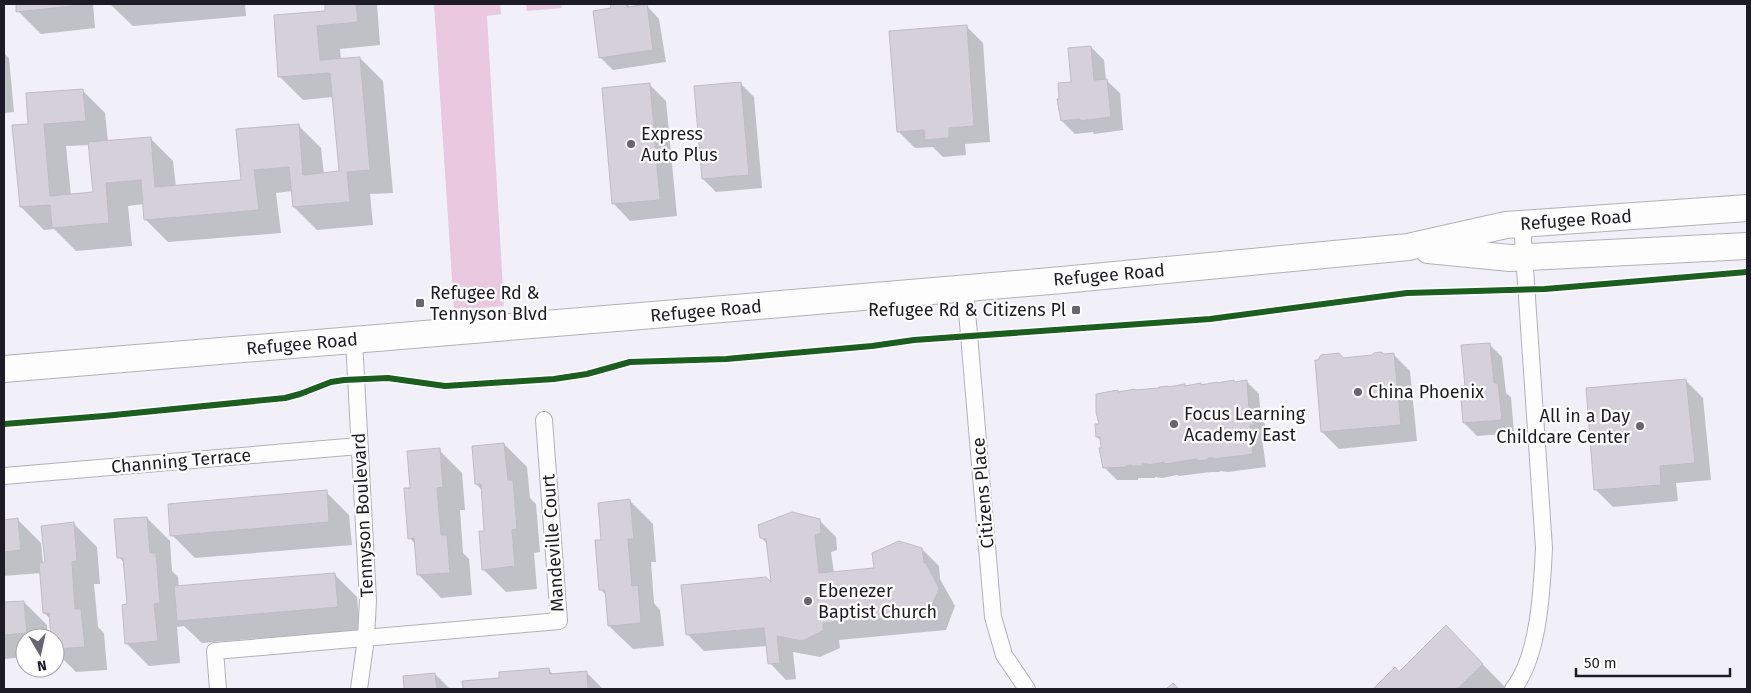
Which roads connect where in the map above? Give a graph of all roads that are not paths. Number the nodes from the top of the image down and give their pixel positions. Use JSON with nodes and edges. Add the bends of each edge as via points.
{"nodes":[{"id":1,"x":1747,"y":208,"type":"edge"},
{"id":2,"x":1522,"y":224,"type":"junction"},
{"id":3,"x":1747,"y":246,"type":"edge"},
{"id":4,"x":1408,"y":247,"type":"junction"},
{"id":5,"x":1523,"y":258,"type":"junction"},
{"id":6,"x":965,"y":288,"type":"junction"},
{"id":7,"x":354,"y":340,"type":"junction"},
{"id":8,"x":4,"y":369,"type":"edge"},
{"id":9,"x":544,"y":420,"type":"dead end"},
{"id":10,"x":359,"y":446,"type":"junction"},
{"id":11,"x":4,"y":476,"type":"edge"},
{"id":12,"x":366,"y":638,"type":"junction"},
{"id":13,"x":218,"y":689,"type":"edge"},
{"id":14,"x":359,"y":689,"type":"edge"},
{"id":15,"x":1027,"y":689,"type":"edge"},
{"id":16,"x":1512,"y":689,"type":"edge"}],
"edges":[{"from":1,"to":2,"type":"main road","name":"Refugee Road"},
{"from":2,"to":4,"type":"main road","name":"Refugee Road","via":[[1506,224]]},
{"from":2,"to":5,"type":"street"},
{"from":3,"to":5,"type":"main road","name":"Refugee Road"},
{"from":4,"to":5,"type":"main road","name":"Refugee Road"},
{"from":4,"to":6,"type":"main road","name":"Refugee Road"},
{"from":5,"to":16,"type":"street","via":[[1544,541],[1541,598],[1532,648],[1519,681]]},
{"from":6,"to":7,"type":"main road","name":"Refugee Road"},
{"from":6,"to":15,"type":"street","name":"Citizens Place","via":[[993,617],[1004,655]]},
{"from":7,"to":8,"type":"main road","name":"Refugee Road"},
{"from":7,"to":10,"type":"street","name":"Tennyson Boulevard"},
{"from":9,"to":12,"type":"street","name":"Mandeville Court","via":[[559,621]]},
{"from":10,"to":11,"type":"street","name":"Channing Terrace"},
{"from":10,"to":12,"type":"street","name":"Tennyson Boulevard","via":[[368,600]]},
{"from":12,"to":13,"type":"street","via":[[215,651]]},
{"from":12,"to":14,"type":"street","name":"Tennyson Boulevard"}]}
